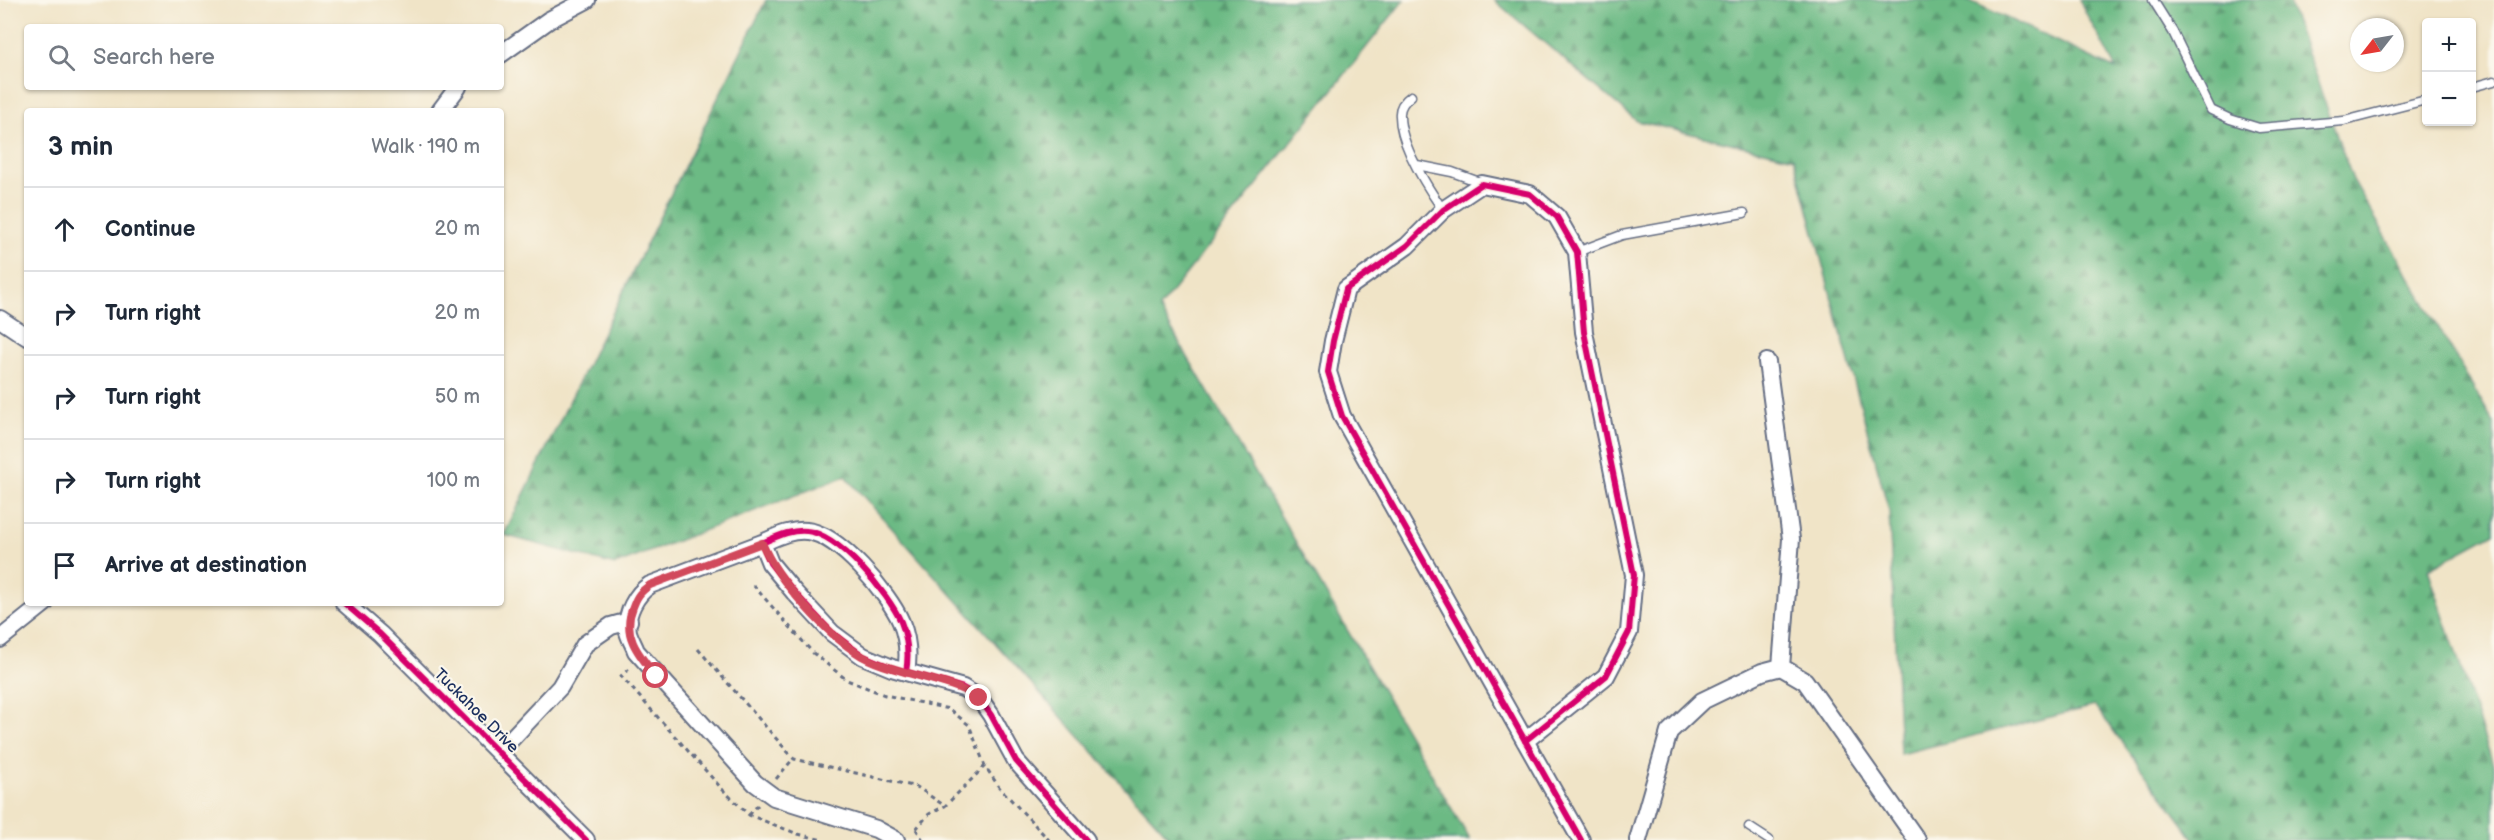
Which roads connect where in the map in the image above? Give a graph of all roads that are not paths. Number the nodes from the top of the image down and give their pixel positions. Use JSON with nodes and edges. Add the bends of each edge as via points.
{"nodes":[{"id":1,"x":587,"y":0,"type":"edge"},
{"id":2,"x":2153,"y":0,"type":"edge"},
{"id":3,"x":504,"y":52,"type":"edge"},
{"id":4,"x":2494,"y":81,"type":"edge"},
{"id":5,"x":2476,"y":86,"type":"edge"},
{"id":6,"x":456,"y":90,"type":"edge"},
{"id":7,"x":1411,"y":96,"type":"dead end"},
{"id":8,"x":2422,"y":101,"type":"edge"},
{"id":9,"x":442,"y":108,"type":"edge"},
{"id":10,"x":1417,"y":165,"type":"junction"},
{"id":11,"x":1482,"y":184,"type":"junction"},
{"id":12,"x":1443,"y":210,"type":"junction"},
{"id":13,"x":1744,"y":213,"type":"dead end"},
{"id":14,"x":1578,"y":252,"type":"junction"},
{"id":15,"x":0,"y":319,"type":"edge"},
{"id":16,"x":24,"y":334,"type":"edge"},
{"id":17,"x":1767,"y":362,"type":"dead end"},
{"id":18,"x":762,"y":543,"type":"junction"},
{"id":19,"x":41,"y":606,"type":"edge"},
{"id":20,"x":347,"y":606,"type":"edge"},
{"id":21,"x":629,"y":621,"type":"junction"},
{"id":22,"x":0,"y":639,"type":"edge"},
{"id":23,"x":1781,"y":667,"type":"junction"},
{"id":24,"x":906,"y":672,"type":"junction"},
{"id":25,"x":1526,"y":741,"type":"junction"},
{"id":26,"x":499,"y":752,"type":"junction"},
{"id":27,"x":1749,"y":826,"type":"dead end"},
{"id":28,"x":901,"y":835,"type":"edge"},
{"id":29,"x":586,"y":840,"type":"edge"},
{"id":30,"x":1086,"y":840,"type":"edge"},
{"id":31,"x":1581,"y":840,"type":"edge"},
{"id":32,"x":1638,"y":840,"type":"edge"},
{"id":33,"x":1769,"y":840,"type":"edge"},
{"id":34,"x":1917,"y":840,"type":"edge"}],
"edges":[{"from":1,"to":3,"type":"street","via":[[549,20]]},
{"from":2,"to":8,"type":"lane","via":[[2211,110],[2230,119],[2259,128],[2344,121]]},
{"from":4,"to":5,"type":"lane"},
{"from":6,"to":9,"type":"street"},
{"from":7,"to":10,"type":"lane","via":[[1399,114]]},
{"from":10,"to":11,"type":"lane","via":[[1452,172]]},
{"from":10,"to":12,"type":"lane"},
{"from":11,"to":12,"type":"street"},
{"from":11,"to":14,"type":"street","via":[[1530,194],[1557,217]]},
{"from":12,"to":25,"type":"street","via":[[1407,246],[1346,289],[1328,372],[1342,416]]},
{"from":13,"to":14,"type":"lane","via":[[1622,235]]},
{"from":14,"to":25,"type":"street","via":[[1584,332],[1634,575],[1629,632],[1606,676]]},
{"from":15,"to":16,"type":"street"},
{"from":17,"to":23,"type":"street","via":[[1791,539]]},
{"from":18,"to":21,"type":"street","via":[[650,585],[639,592]]},
{"from":18,"to":24,"type":"street","via":[[770,563],[832,633],[863,656]]},
{"from":18,"to":24,"type":"street","via":[[787,533],[807,531],[824,536],[858,563],[890,601],[902,624],[909,652]]},
{"from":19,"to":22,"type":"street"},
{"from":20,"to":26,"type":"street","name":"Tuckahoe Drive"},
{"from":21,"to":26,"type":"street","via":[[611,626],[585,644],[560,687]]},
{"from":21,"to":28,"type":"street","via":[[628,631],[636,651],[755,783],[774,797]]},
{"from":23,"to":32,"type":"street","via":[[1702,701],[1669,732]]},
{"from":23,"to":34,"type":"street","via":[[1805,681]]},
{"from":24,"to":30,"type":"street","via":[[963,688],[979,698],[1016,761]]},
{"from":25,"to":31,"type":"street"},
{"from":26,"to":29,"type":"street","name":"Tuckahoe Drive"},
{"from":27,"to":33,"type":"lane"}]}
